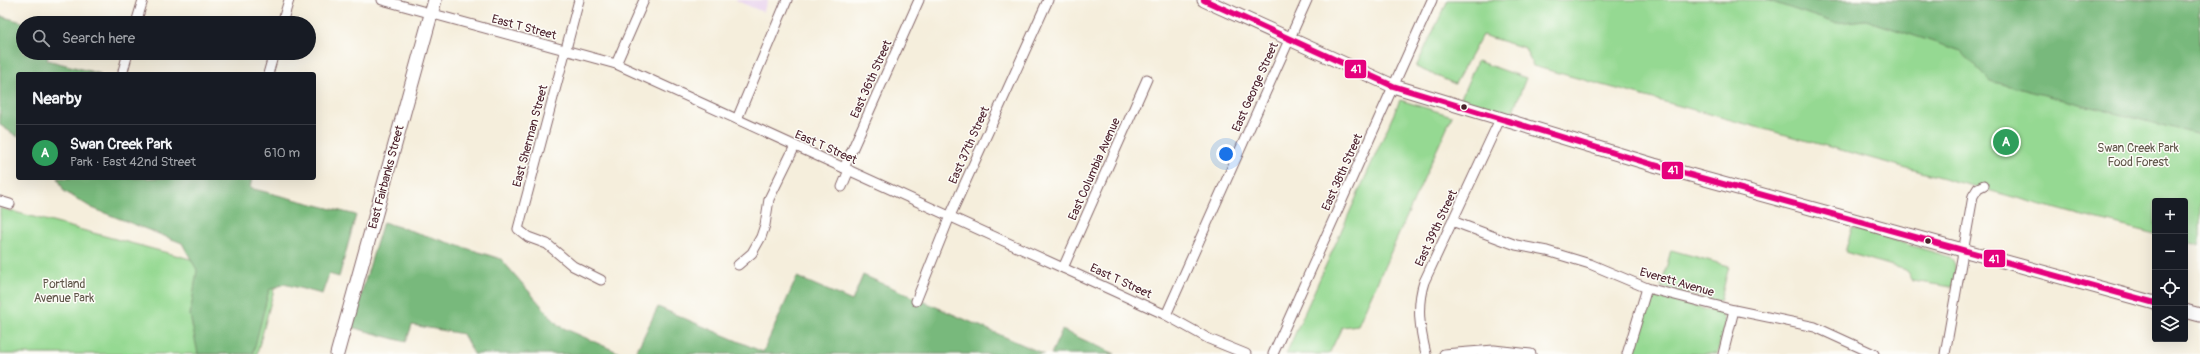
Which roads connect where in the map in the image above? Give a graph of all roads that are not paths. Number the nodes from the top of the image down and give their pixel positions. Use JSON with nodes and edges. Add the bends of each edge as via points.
{"nodes":[{"id":1,"x":143,"y":0,"type":"edge"},
{"id":2,"x":288,"y":0,"type":"edge"},
{"id":3,"x":382,"y":0,"type":"edge"},
{"id":4,"x":435,"y":0,"type":"edge"},
{"id":5,"x":580,"y":0,"type":"edge"},
{"id":6,"x":644,"y":0,"type":"edge"},
{"id":7,"x":787,"y":0,"type":"edge"},
{"id":8,"x":919,"y":0,"type":"edge"},
{"id":9,"x":1048,"y":0,"type":"edge"},
{"id":10,"x":1204,"y":0,"type":"edge"},
{"id":11,"x":1307,"y":0,"type":"edge"},
{"id":12,"x":1432,"y":0,"type":"edge"},
{"id":13,"x":431,"y":14,"type":"junction"},
{"id":14,"x":138,"y":16,"type":"edge"},
{"id":15,"x":284,"y":16,"type":"edge"},
{"id":16,"x":1289,"y":40,"type":"junction"},
{"id":17,"x":566,"y":50,"type":"junction"},
{"id":18,"x":126,"y":60,"type":"edge"},
{"id":19,"x":272,"y":60,"type":"edge"},
{"id":20,"x":616,"y":64,"type":"junction"},
{"id":21,"x":123,"y":71,"type":"dead end"},
{"id":22,"x":269,"y":72,"type":"edge"},
{"id":23,"x":1147,"y":80,"type":"dead end"},
{"id":24,"x":1393,"y":86,"type":"junction"},
{"id":25,"x":1501,"y":118,"type":"junction"},
{"id":26,"x":737,"y":119,"type":"junction"},
{"id":27,"x":795,"y":146,"type":"junction"},
{"id":28,"x":847,"y":169,"type":"junction"},
{"id":29,"x":1984,"y":185,"type":"dead end"},
{"id":30,"x":842,"y":187,"type":"dead end"},
{"id":31,"x":0,"y":201,"type":"edge"},
{"id":32,"x":10,"y":204,"type":"dead end"},
{"id":33,"x":950,"y":216,"type":"junction"},
{"id":34,"x":1452,"y":221,"type":"junction"},
{"id":35,"x":1964,"y":252,"type":"junction"},
{"id":36,"x":738,"y":265,"type":"dead end"},
{"id":37,"x":1063,"y":268,"type":"junction"},
{"id":38,"x":601,"y":280,"type":"dead end"},
{"id":39,"x":1647,"y":288,"type":"junction"},
{"id":40,"x":916,"y":301,"type":"dead end"},
{"id":41,"x":2152,"y":301,"type":"edge"},
{"id":42,"x":1734,"y":310,"type":"junction"},
{"id":43,"x":2188,"y":312,"type":"edge"},
{"id":44,"x":1166,"y":315,"type":"junction"},
{"id":45,"x":2200,"y":315,"type":"edge"},
{"id":46,"x":337,"y":354,"type":"edge"},
{"id":47,"x":1246,"y":354,"type":"edge"},
{"id":48,"x":1273,"y":354,"type":"edge"},
{"id":49,"x":1426,"y":354,"type":"edge"},
{"id":50,"x":1444,"y":354,"type":"edge"},
{"id":51,"x":1532,"y":354,"type":"edge"},
{"id":52,"x":1627,"y":354,"type":"edge"},
{"id":53,"x":1723,"y":354,"type":"edge"},
{"id":54,"x":1874,"y":354,"type":"edge"},
{"id":55,"x":1945,"y":354,"type":"edge"}],
"edges":[{"from":1,"to":14,"type":"street"},
{"from":2,"to":15,"type":"street"},
{"from":3,"to":13,"type":"street","name":"East T Street"},
{"from":4,"to":13,"type":"street","name":"East Fairbanks Street"},
{"from":5,"to":17,"type":"street","name":"East Sherman Street"},
{"from":6,"to":20,"type":"street"},
{"from":7,"to":26,"type":"street"},
{"from":8,"to":28,"type":"street","name":"East 36th Street"},
{"from":9,"to":33,"type":"street","name":"East 37th Street"},
{"from":10,"to":16,"type":"street"},
{"from":11,"to":16,"type":"street","name":"East George Street"},
{"from":12,"to":24,"type":"street","name":"East 38th Street"},
{"from":13,"to":17,"type":"street","name":"East T Street"},
{"from":13,"to":46,"type":"street","name":"East Fairbanks Street"},
{"from":16,"to":24,"type":"street"},
{"from":16,"to":44,"type":"street","name":"East George Street"},
{"from":17,"to":20,"type":"street","name":"East T Street"},
{"from":17,"to":38,"type":"street","name":"East Sherman Street","via":[[518,229],[528,237],[547,244],[573,266]]},
{"from":18,"to":21,"type":"street"},
{"from":19,"to":22,"type":"street"},
{"from":20,"to":26,"type":"street","name":"East T Street"},
{"from":23,"to":37,"type":"street","name":"East Columbia Avenue"},
{"from":24,"to":25,"type":"street"},
{"from":24,"to":48,"type":"street","name":"East 38th Street"},
{"from":25,"to":34,"type":"street","name":"East 39th Street"},
{"from":25,"to":35,"type":"street","via":[[1654,165]]},
{"from":26,"to":27,"type":"street","name":"East T Street"},
{"from":27,"to":28,"type":"street","name":"East T Street"},
{"from":27,"to":36,"type":"street","via":[[769,199],[761,237],[752,253]]},
{"from":28,"to":30,"type":"street","name":"East 36th Street"},
{"from":28,"to":33,"type":"street","name":"East T Street"},
{"from":29,"to":35,"type":"street","via":[[1978,188],[1973,196]]},
{"from":31,"to":32,"type":"street"},
{"from":33,"to":37,"type":"street","name":"East T Street"},
{"from":33,"to":40,"type":"street","name":"East 37th Street"},
{"from":34,"to":39,"type":"street","name":"Everett Avenue","via":[[1516,245],[1590,264]]},
{"from":34,"to":49,"type":"street","name":"East 39th Street","via":[[1420,295],[1419,324]]},
{"from":35,"to":41,"type":"street"},
{"from":35,"to":55,"type":"street"},
{"from":37,"to":44,"type":"street","name":"East T Street"},
{"from":39,"to":42,"type":"street","name":"Everett Avenue"},
{"from":39,"to":52,"type":"street"},
{"from":42,"to":53,"type":"street"},
{"from":42,"to":54,"type":"street","name":"Everett Avenue","via":[[1814,327]]},
{"from":43,"to":45,"type":"street"},
{"from":44,"to":47,"type":"street","name":"East T Street"},
{"from":50,"to":51,"type":"street","via":[[1494,350]]}]}
